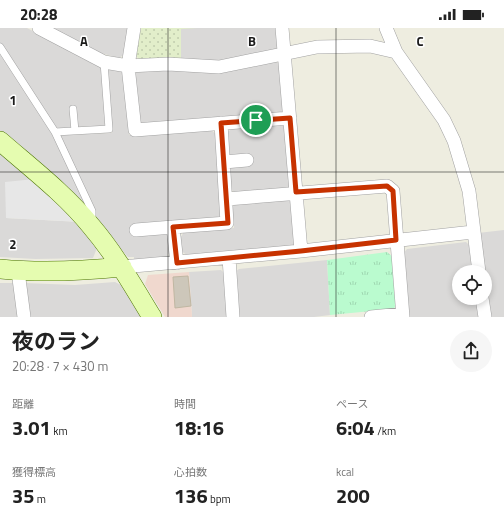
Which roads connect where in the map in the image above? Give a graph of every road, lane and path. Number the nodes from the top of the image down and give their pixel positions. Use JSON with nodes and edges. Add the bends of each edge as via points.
{"nodes":[{"id":1,"x":39,"y":28,"type":"edge"},
{"id":2,"x":134,"y":28,"type":"edge"},
{"id":3,"x":282,"y":28,"type":"edge"},
{"id":4,"x":386,"y":28,"type":"edge"},
{"id":5,"x":0,"y":47,"type":"edge"},
{"id":6,"x":396,"y":52,"type":"junction"},
{"id":7,"x":285,"y":53,"type":"junction"},
{"id":8,"x":104,"y":62,"type":"junction"},
{"id":9,"x":128,"y":66,"type":"junction"},
{"id":10,"x":73,"y":109,"type":"dead end"},
{"id":11,"x":290,"y":118,"type":"junction"},
{"id":12,"x":221,"y":123,"type":"junction"},
{"id":13,"x":76,"y":131,"type":"junction"},
{"id":14,"x":55,"y":132,"type":"junction"},
{"id":15,"x":0,"y":141,"type":"edge"},
{"id":16,"x":247,"y":160,"type":"dead end"},
{"id":17,"x":224,"y":162,"type":"junction"},
{"id":18,"x":296,"y":192,"type":"junction"},
{"id":19,"x":227,"y":199,"type":"junction"},
{"id":20,"x":92,"y":226,"type":"junction"},
{"id":21,"x":173,"y":227,"type":"junction"},
{"id":22,"x":136,"y":230,"type":"dead end"},
{"id":23,"x":473,"y":232,"type":"junction"},
{"id":24,"x":396,"y":240,"type":"junction"},
{"id":25,"x":301,"y":251,"type":"junction"},
{"id":26,"x":229,"y":258,"type":"junction"},
{"id":27,"x":177,"y":263,"type":"junction"},
{"id":28,"x":478,"y":265,"type":"edge"},
{"id":29,"x":122,"y":267,"type":"junction"},
{"id":30,"x":9,"y":270,"type":"edge"},
{"id":31,"x":483,"y":305,"type":"edge"},
{"id":32,"x":403,"y":316,"type":"edge"},
{"id":33,"x":24,"y":317,"type":"edge"},
{"id":34,"x":152,"y":317,"type":"edge"},
{"id":35,"x":233,"y":317,"type":"edge"},
{"id":36,"x":371,"y":317,"type":"edge"},
{"id":37,"x":485,"y":317,"type":"edge"}],
"edges":[{"from":1,"to":8,"type":"street"},
{"from":2,"to":9,"type":"street"},
{"from":3,"to":7,"type":"street"},
{"from":4,"to":6,"type":"street"},
{"from":5,"to":14,"type":"lane"},
{"from":6,"to":7,"type":"street","via":[[370,46],[316,47]]},
{"from":6,"to":23,"type":"street","via":[[444,120],[454,140],[469,191]]},
{"from":7,"to":9,"type":"street","via":[[219,67],[168,64]]},
{"from":7,"to":11,"type":"street"},
{"from":8,"to":9,"type":"street"},
{"from":8,"to":13,"type":"lane","via":[[109,129]]},
{"from":9,"to":12,"type":"street","via":[[135,130]]},
{"from":10,"to":13,"type":"lane"},
{"from":11,"to":12,"type":"street"},
{"from":11,"to":18,"type":"street"},
{"from":12,"to":17,"type":"street"},
{"from":13,"to":14,"type":"lane"},
{"from":14,"to":20,"type":"lane","via":[[92,211]]},
{"from":15,"to":20,"type":"main road"},
{"from":16,"to":17,"type":"street"},
{"from":17,"to":19,"type":"street"},
{"from":18,"to":19,"type":"street"},
{"from":18,"to":24,"type":"street","via":[[387,186],[393,191]]},
{"from":18,"to":25,"type":"street"},
{"from":19,"to":21,"type":"street","via":[[228,223]]},
{"from":20,"to":29,"type":"main road"},
{"from":21,"to":22,"type":"street"},
{"from":21,"to":27,"type":"street"},
{"from":23,"to":24,"type":"street"},
{"from":23,"to":28,"type":"street"},
{"from":24,"to":25,"type":"street"},
{"from":24,"to":32,"type":"street"},
{"from":25,"to":26,"type":"street"},
{"from":26,"to":27,"type":"street"},
{"from":26,"to":35,"type":"street"},
{"from":27,"to":29,"type":"street"},
{"from":29,"to":30,"type":"main road","via":[[82,271]]},
{"from":29,"to":34,"type":"main road"},
{"from":30,"to":33,"type":"street"},
{"from":31,"to":37,"type":"street"},
{"from":32,"to":36,"type":"street"}]}
